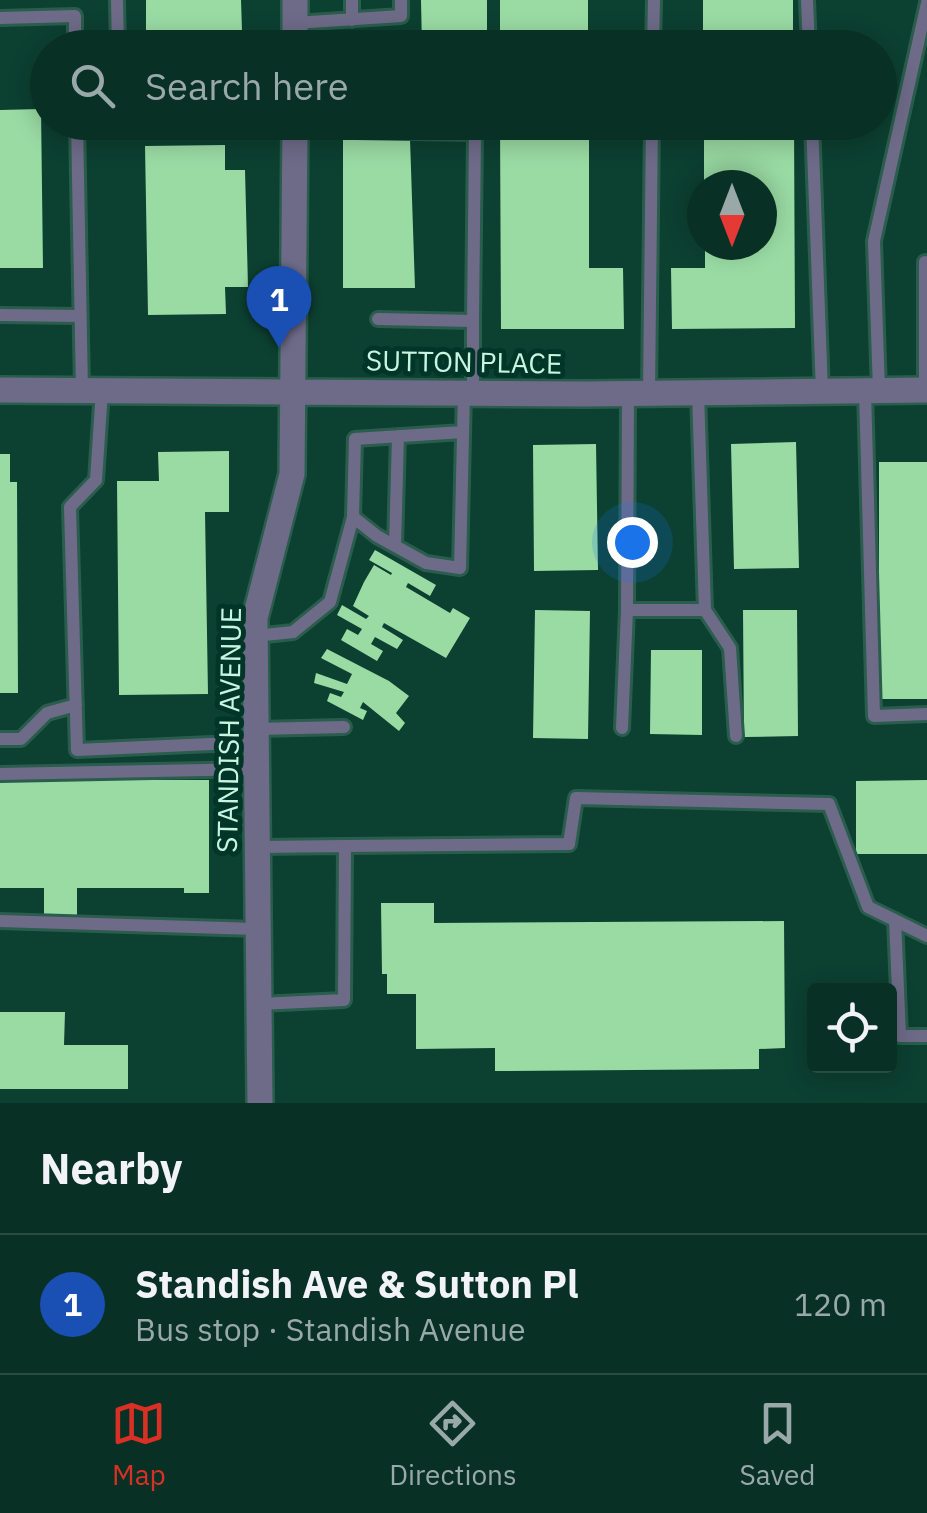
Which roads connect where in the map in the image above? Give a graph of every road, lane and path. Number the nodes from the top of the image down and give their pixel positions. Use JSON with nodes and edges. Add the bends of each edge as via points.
{"nodes":[{"id":1,"x":74,"y":0,"type":"edge"},
{"id":2,"x":116,"y":0,"type":"edge"},
{"id":3,"x":352,"y":0,"type":"edge"},
{"id":4,"x":401,"y":0,"type":"edge"},
{"id":5,"x":654,"y":0,"type":"edge"},
{"id":6,"x":808,"y":0,"type":"edge"},
{"id":7,"x":927,"y":2,"type":"edge"},
{"id":8,"x":74,"y":16,"type":"junction"},
{"id":9,"x":0,"y":18,"type":"edge"},
{"id":10,"x":352,"y":20,"type":"junction"},
{"id":11,"x":295,"y":24,"type":"edge"},
{"id":12,"x":74,"y":30,"type":"edge"},
{"id":13,"x":117,"y":30,"type":"edge"},
{"id":14,"x":653,"y":30,"type":"edge"},
{"id":15,"x":809,"y":30,"type":"edge"},
{"id":16,"x":897,"y":137,"type":"edge"},
{"id":17,"x":76,"y":140,"type":"edge"},
{"id":18,"x":295,"y":140,"type":"edge"},
{"id":19,"x":475,"y":140,"type":"edge"},
{"id":20,"x":651,"y":140,"type":"edge"},
{"id":21,"x":813,"y":140,"type":"edge"},
{"id":22,"x":896,"y":140,"type":"edge"},
{"id":23,"x":924,"y":262,"type":"dead end"},
{"id":24,"x":0,"y":315,"type":"edge"},
{"id":25,"x":80,"y":316,"type":"junction"},
{"id":26,"x":378,"y":320,"type":"dead end"},
{"id":27,"x":474,"y":321,"type":"junction"},
{"id":28,"x":0,"y":390,"type":"edge"},
{"id":29,"x":92,"y":390,"type":"junction"},
{"id":30,"x":295,"y":390,"type":"junction"},
{"id":31,"x":926,"y":390,"type":"edge"},
{"id":32,"x":872,"y":391,"type":"junction"},
{"id":33,"x":469,"y":392,"type":"junction"},
{"id":34,"x":698,"y":392,"type":"junction"},
{"id":35,"x":822,"y":392,"type":"junction"},
{"id":36,"x":638,"y":393,"type":"junction"},
{"id":37,"x":462,"y":432,"type":"junction"},
{"id":38,"x":398,"y":436,"type":"junction"},
{"id":39,"x":353,"y":517,"type":"junction"},
{"id":40,"x":395,"y":546,"type":"junction"},
{"id":41,"x":627,"y":610,"type":"junction"},
{"id":42,"x":705,"y":610,"type":"junction"},
{"id":43,"x":255,"y":636,"type":"junction"},
{"id":44,"x":76,"y":705,"type":"junction"},
{"id":45,"x":927,"y":714,"type":"edge"},
{"id":46,"x":344,"y":727,"type":"dead end"},
{"id":47,"x":622,"y":728,"type":"dead end"},
{"id":48,"x":256,"y":735,"type":"junction"},
{"id":49,"x":736,"y":736,"type":"dead end"},
{"id":50,"x":0,"y":739,"type":"edge"},
{"id":51,"x":256,"y":769,"type":"junction"},
{"id":52,"x":0,"y":774,"type":"edge"},
{"id":53,"x":344,"y":846,"type":"junction"},
{"id":54,"x":257,"y":847,"type":"junction"},
{"id":55,"x":894,"y":920,"type":"junction"},
{"id":56,"x":0,"y":921,"type":"edge"},
{"id":57,"x":258,"y":930,"type":"junction"},
{"id":58,"x":927,"y":936,"type":"edge"},
{"id":59,"x":259,"y":1004,"type":"junction"},
{"id":60,"x":927,"y":1036,"type":"edge"},
{"id":61,"x":260,"y":1103,"type":"edge"}],
"edges":[{"from":1,"to":8,"type":"lane"},
{"from":2,"to":13,"type":"lane"},
{"from":3,"to":10,"type":"lane"},
{"from":4,"to":10,"type":"lane","via":[[401,16]]},
{"from":5,"to":14,"type":"lane"},
{"from":6,"to":15,"type":"lane"},
{"from":7,"to":16,"type":"lane"},
{"from":8,"to":9,"type":"lane"},
{"from":8,"to":12,"type":"lane"},
{"from":10,"to":11,"type":"lane"},
{"from":17,"to":25,"type":"lane"},
{"from":18,"to":30,"type":"street","name":"STANDISH AVENUE"},
{"from":19,"to":27,"type":"lane"},
{"from":20,"to":36,"type":"lane"},
{"from":21,"to":35,"type":"lane"},
{"from":22,"to":32,"type":"lane","via":[[874,241]]},
{"from":23,"to":31,"type":"lane"},
{"from":24,"to":25,"type":"lane"},
{"from":25,"to":29,"type":"lane"},
{"from":26,"to":27,"type":"lane"},
{"from":27,"to":33,"type":"lane"},
{"from":28,"to":29,"type":"street","name":"SUTTON PLACE"},
{"from":29,"to":30,"type":"street","name":"SUTTON PLACE"},
{"from":29,"to":44,"type":"lane","via":[[96,480],[70,506]]},
{"from":30,"to":33,"type":"street","name":"SUTTON PLACE"},
{"from":30,"to":43,"type":"street","name":"STANDISH AVENUE","via":[[292,474]]},
{"from":31,"to":32,"type":"street","name":"SUTTON PLACE"},
{"from":32,"to":35,"type":"street","name":"SUTTON PLACE"},
{"from":32,"to":45,"type":"lane","via":[[874,716]]},
{"from":33,"to":36,"type":"street","name":"SUTTON PLACE"},
{"from":33,"to":37,"type":"lane"},
{"from":34,"to":35,"type":"street","name":"SUTTON PLACE"},
{"from":34,"to":36,"type":"street","name":"SUTTON PLACE"},
{"from":34,"to":42,"type":"lane"},
{"from":36,"to":41,"type":"lane"},
{"from":37,"to":38,"type":"lane"},
{"from":37,"to":40,"type":"lane","via":[[460,568],[426,564]]},
{"from":38,"to":39,"type":"lane","via":[[355,439]]},
{"from":38,"to":40,"type":"lane"},
{"from":39,"to":40,"type":"lane"},
{"from":39,"to":43,"type":"lane","via":[[330,602],[292,632]]},
{"from":41,"to":42,"type":"lane"},
{"from":41,"to":47,"type":"lane"},
{"from":42,"to":49,"type":"lane","via":[[730,648]]},
{"from":43,"to":48,"type":"street","name":"STANDISH AVENUE"},
{"from":44,"to":48,"type":"lane","via":[[77,750]]},
{"from":44,"to":50,"type":"lane","via":[[47,713],[21,738]]},
{"from":46,"to":48,"type":"lane"},
{"from":48,"to":51,"type":"street","name":"STANDISH AVENUE"},
{"from":51,"to":52,"type":"lane"},
{"from":51,"to":54,"type":"street","name":"STANDISH AVENUE"},
{"from":53,"to":54,"type":"lane"},
{"from":53,"to":55,"type":"lane","via":[[569,844],[576,798],[829,804],[868,907]]},
{"from":53,"to":59,"type":"lane","via":[[344,1000]]},
{"from":54,"to":57,"type":"street","name":"STANDISH AVENUE"},
{"from":55,"to":58,"type":"lane"},
{"from":55,"to":60,"type":"lane","via":[[900,1036]]},
{"from":56,"to":57,"type":"lane"},
{"from":57,"to":59,"type":"street","name":"STANDISH AVENUE"},
{"from":59,"to":61,"type":"street","name":"STANDISH AVENUE"}]}
